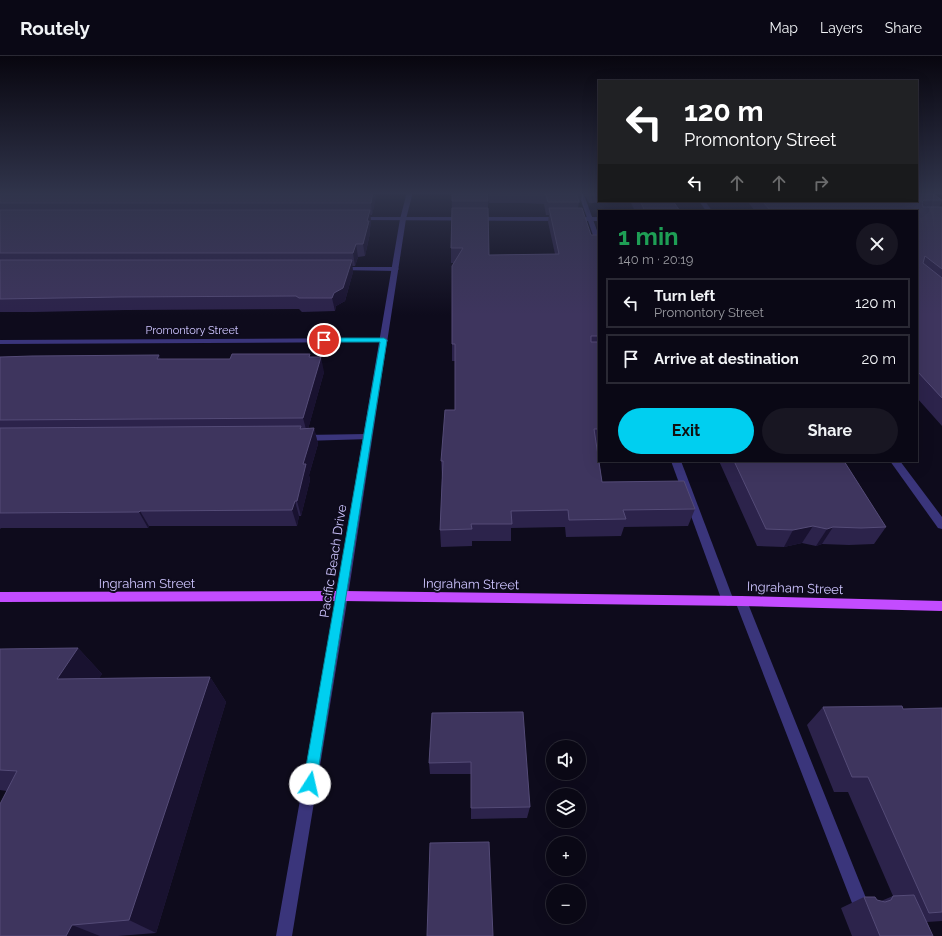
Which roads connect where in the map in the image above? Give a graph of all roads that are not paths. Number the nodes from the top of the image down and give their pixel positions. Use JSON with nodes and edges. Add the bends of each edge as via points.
{"nodes":[{"id":1,"x":401,"y":233,"type":"edge"},
{"id":2,"x":335,"y":269,"type":"edge"},
{"id":3,"x":396,"y":269,"type":"junction"},
{"id":4,"x":384,"y":340,"type":"junction"},
{"id":5,"x":0,"y":342,"type":"edge"},
{"id":6,"x":367,"y":437,"type":"junction"},
{"id":7,"x":291,"y":438,"type":"edge"},
{"id":8,"x":676,"y":462,"type":"edge"},
{"id":9,"x":896,"y":462,"type":"edge"},
{"id":10,"x":942,"y":525,"type":"edge"},
{"id":11,"x":342,"y":596,"type":"junction"},
{"id":12,"x":0,"y":597,"type":"edge"},
{"id":13,"x":735,"y":601,"type":"junction"},
{"id":14,"x":942,"y":606,"type":"edge"},
{"id":15,"x":860,"y":903,"type":"dead end"},
{"id":16,"x":284,"y":936,"type":"edge"}],
"edges":[{"from":1,"to":3,"type":"street","name":"Pacific Beach Drive"},
{"from":2,"to":3,"type":"street"},
{"from":3,"to":4,"type":"street","name":"Pacific Beach Drive"},
{"from":4,"to":5,"type":"street","name":"Promontory Street"},
{"from":4,"to":6,"type":"street","name":"Pacific Beach Drive"},
{"from":6,"to":7,"type":"street"},
{"from":6,"to":11,"type":"street","name":"Pacific Beach Drive"},
{"from":8,"to":13,"type":"street"},
{"from":9,"to":10,"type":"street"},
{"from":11,"to":12,"type":"main road","name":"Ingraham Street"},
{"from":11,"to":13,"type":"main road","name":"Ingraham Street"},
{"from":11,"to":16,"type":"street","name":"Pacific Beach Drive"},
{"from":13,"to":14,"type":"main road","name":"Ingraham Street"},
{"from":13,"to":15,"type":"street"}]}
